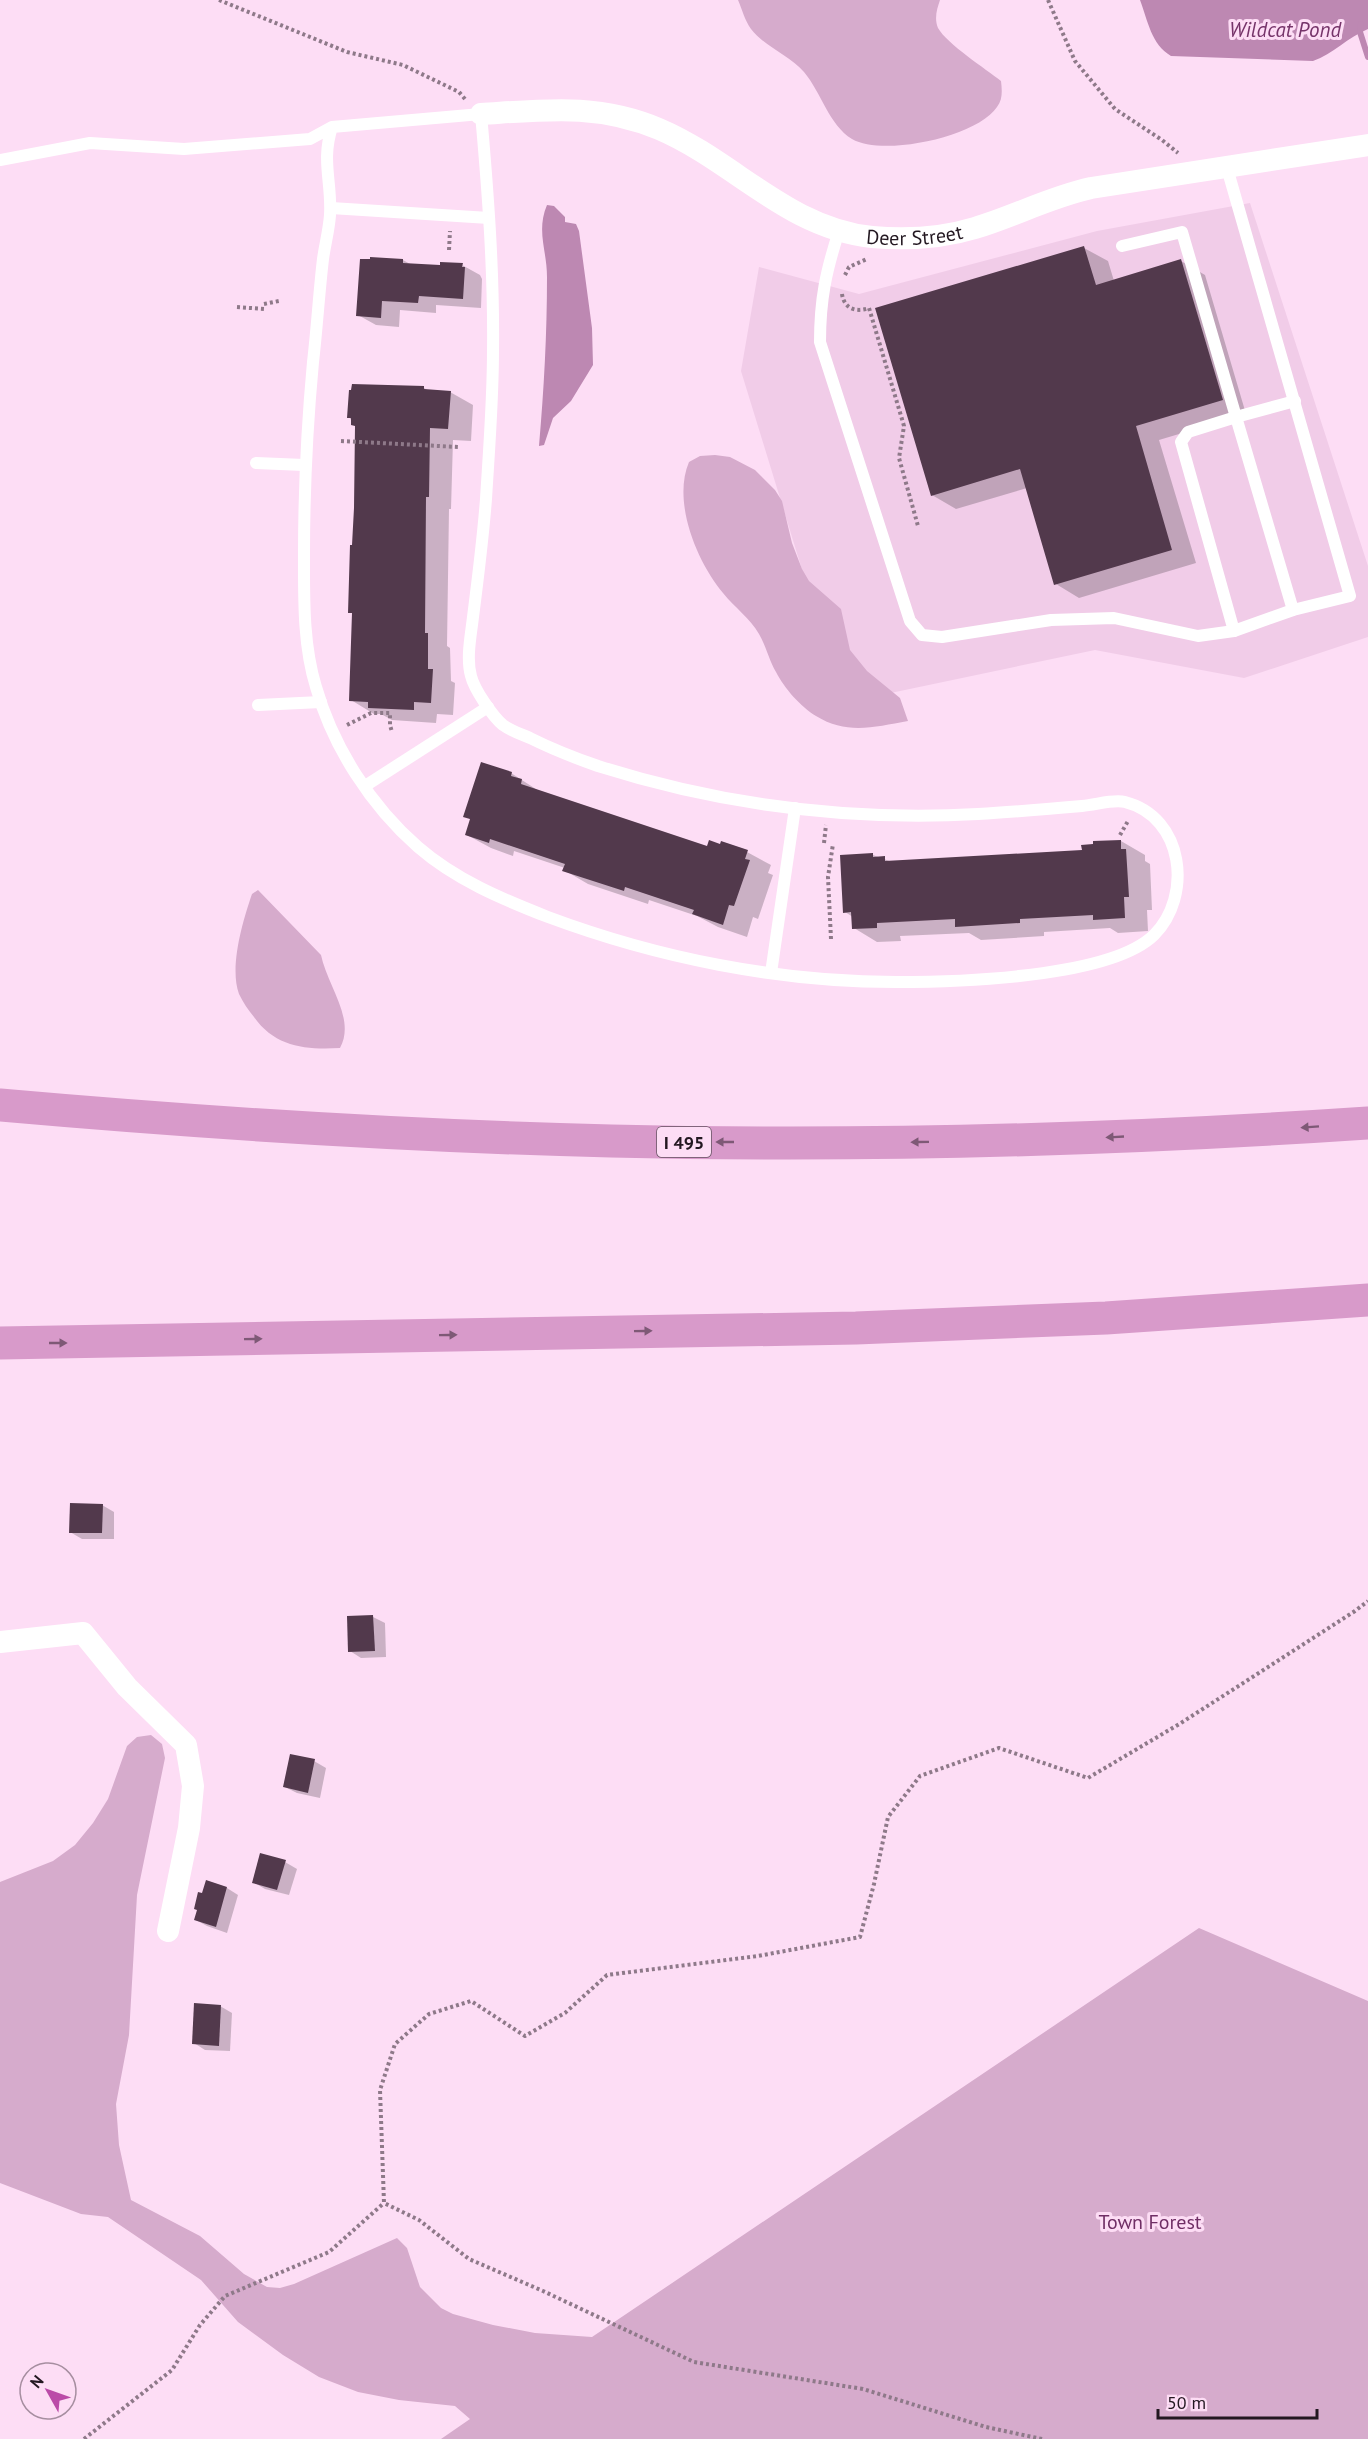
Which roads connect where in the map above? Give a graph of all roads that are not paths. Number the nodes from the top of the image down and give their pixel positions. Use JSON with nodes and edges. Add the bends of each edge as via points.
{"nodes":[{"id":1,"x":481,"y":114,"type":"junction"},
{"id":2,"x":332,"y":127,"type":"junction"},
{"id":3,"x":1368,"y":145,"type":"edge"},
{"id":4,"x":0,"y":159,"type":"edge"},
{"id":5,"x":1227,"y":168,"type":"junction"},
{"id":6,"x":331,"y":208,"type":"junction"},
{"id":7,"x":489,"y":218,"type":"junction"},
{"id":8,"x":839,"y":231,"type":"junction"},
{"id":9,"x":1122,"y":246,"type":"dead end"},
{"id":10,"x":1295,"y":401,"type":"junction"},
{"id":11,"x":1236,"y":417,"type":"junction"},
{"id":12,"x":256,"y":463,"type":"dead end"},
{"id":13,"x":304,"y":465,"type":"junction"},
{"id":14,"x":1293,"y":610,"type":"junction"},
{"id":15,"x":1234,"y":631,"type":"junction"},
{"id":16,"x":321,"y":702,"type":"junction"},
{"id":17,"x":258,"y":705,"type":"dead end"},
{"id":18,"x":488,"y":707,"type":"junction"},
{"id":19,"x":365,"y":786,"type":"junction"},
{"id":20,"x":795,"y":808,"type":"junction"},
{"id":21,"x":771,"y":973,"type":"junction"},
{"id":22,"x":0,"y":1105,"type":"edge"},
{"id":23,"x":1368,"y":1123,"type":"edge"},
{"id":24,"x":1368,"y":1300,"type":"edge"},
{"id":25,"x":0,"y":1343,"type":"edge"},
{"id":26,"x":0,"y":1642,"type":"edge"},
{"id":27,"x":168,"y":1930,"type":"dead end"}],
"edges":[{"from":1,"to":2,"type":"lane"},
{"from":1,"to":7,"type":"lane"},
{"from":1,"to":8,"type":"street","name":"Deer Street","via":[[563,108],[603,112],[639,122],[687,143],[796,214]]},
{"from":2,"to":4,"type":"lane","via":[[310,139],[184,149],[90,143]]},
{"from":2,"to":6,"type":"lane","via":[[325,149]]},
{"from":3,"to":5,"type":"street","name":"Deer Street"},
{"from":5,"to":8,"type":"street","name":"Deer Street","via":[[1061,195],[990,223],[945,235],[887,238]]},
{"from":5,"to":10,"type":"lane"},
{"from":6,"to":7,"type":"lane"},
{"from":6,"to":13,"type":"lane"},
{"from":7,"to":18,"type":"lane","via":[[494,356],[486,504],[470,651],[471,676]]},
{"from":8,"to":15,"type":"lane","via":[[825,277],[820,342],[910,621],[922,635],[942,637],[1051,620],[1114,618],[1198,636]]},
{"from":9,"to":11,"type":"lane","via":[[1182,232]]},
{"from":10,"to":11,"type":"lane"},
{"from":10,"to":14,"type":"lane","via":[[1350,596]]},
{"from":11,"to":14,"type":"lane"},
{"from":11,"to":15,"type":"lane","via":[[1188,432],[1181,442]]},
{"from":12,"to":13,"type":"lane"},
{"from":13,"to":16,"type":"lane","via":[[307,635],[313,680]]},
{"from":14,"to":15,"type":"lane"},
{"from":16,"to":17,"type":"lane"},
{"from":16,"to":19,"type":"lane","via":[[332,732]]},
{"from":18,"to":19,"type":"lane"},
{"from":18,"to":20,"type":"lane","via":[[503,725],[552,750],[587,762],[678,790]]},
{"from":19,"to":21,"type":"lane","via":[[422,851],[496,897],[667,955]]},
{"from":20,"to":21,"type":"lane"},
{"from":20,"to":21,"type":"lane","via":[[842,814],[970,814],[1090,806],[1121,800],[1148,813],[1168,836],[1179,867],[1178,891],[1171,914],[1149,940],[1123,954],[1038,974],[952,982],[865,982]]},
{"from":23,"to":22,"type":"highway","number":"I 495","one_way":true,"via":[[1081,1139],[882,1143],[611,1141],[247,1124]]},
{"from":25,"to":24,"type":"highway","one_way":true,"via":[[856,1328],[1106,1318]]},
{"from":26,"to":27,"type":"street","via":[[83,1633],[127,1687],[186,1745],[193,1786],[189,1828]]}]}
